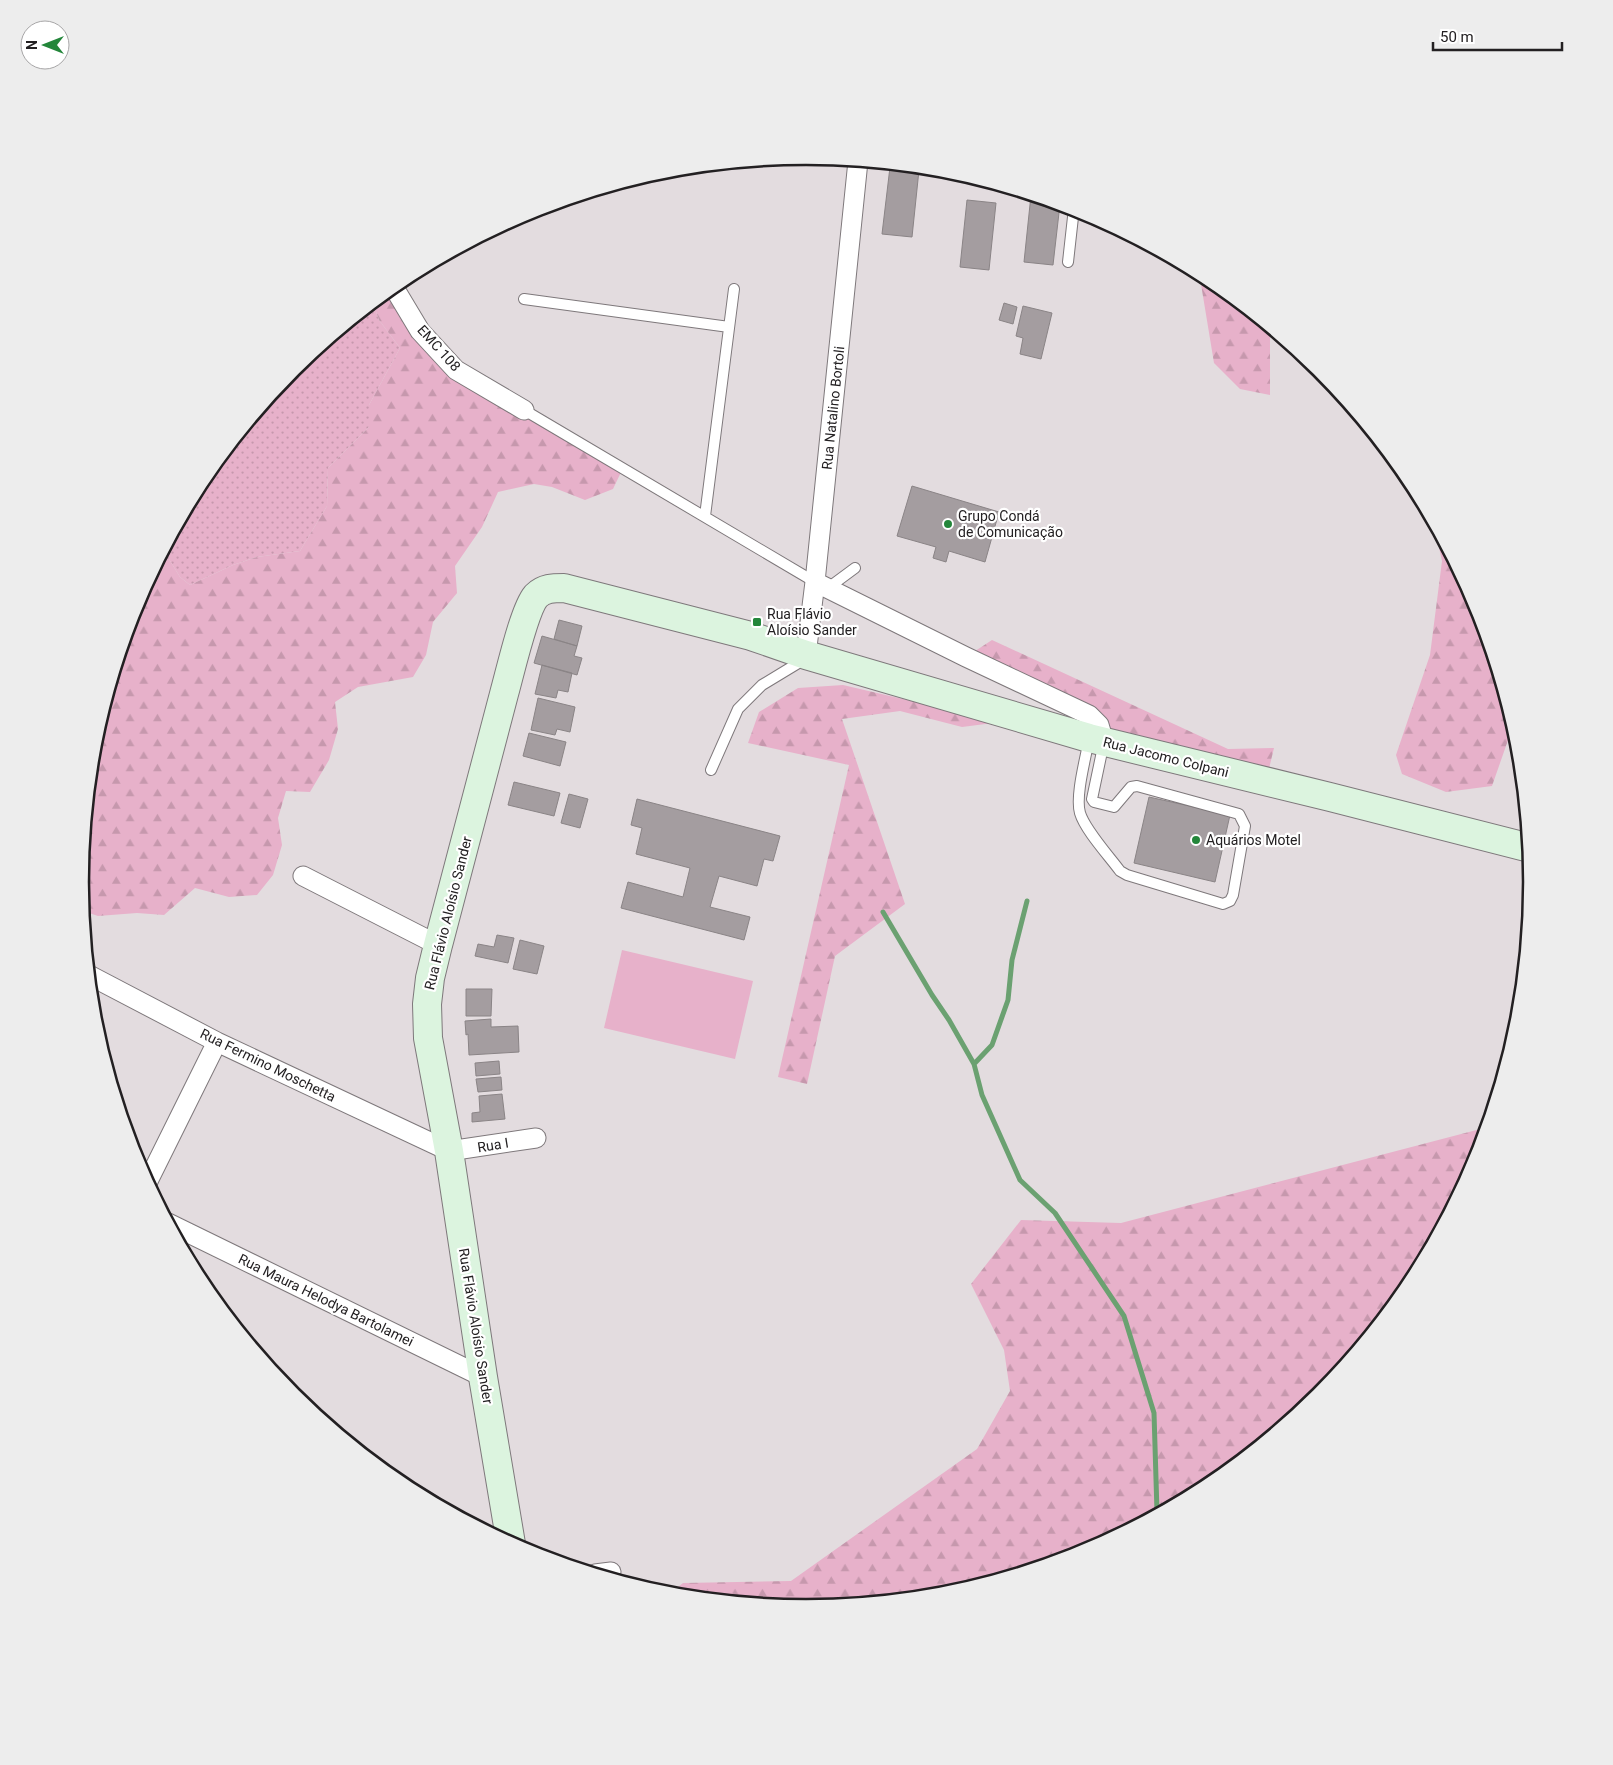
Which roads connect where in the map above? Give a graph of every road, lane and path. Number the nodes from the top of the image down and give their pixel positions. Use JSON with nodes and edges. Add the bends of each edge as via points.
{"nodes":[{"id":1,"x":858,"y":166,"type":"edge"},
{"id":2,"x":1073,"y":216,"type":"edge"},
{"id":3,"x":1068,"y":262,"type":"dead end"},
{"id":4,"x":734,"y":289,"type":"dead end"},
{"id":5,"x":397,"y":293,"type":"edge"},
{"id":6,"x":524,"y":299,"type":"dead end"},
{"id":7,"x":729,"y":327,"type":"junction"},
{"id":8,"x":524,"y":410,"type":"joint"},
{"id":9,"x":705,"y":516,"type":"junction"},
{"id":10,"x":855,"y":568,"type":"dead end"},
{"id":11,"x":821,"y":585,"type":"junction"},
{"id":12,"x":806,"y":655,"type":"junction"},
{"id":13,"x":1097,"y":740,"type":"junction"},
{"id":14,"x":711,"y":770,"type":"dead end"},
{"id":15,"x":1523,"y":846,"type":"edge"},
{"id":16,"x":303,"y":876,"type":"dead end"},
{"id":17,"x":438,"y":945,"type":"junction"},
{"id":18,"x":95,"y":978,"type":"edge"},
{"id":19,"x":217,"y":1042,"type":"junction"},
{"id":20,"x":536,"y":1138,"type":"dead end"},
{"id":21,"x":449,"y":1151,"type":"junction"},
{"id":22,"x":151,"y":1174,"type":"edge"},
{"id":23,"x":177,"y":1227,"type":"edge"},
{"id":24,"x":483,"y":1377,"type":"junction"},
{"id":25,"x":509,"y":1535,"type":"edge"}],
"edges":[{"from":1,"to":11,"type":"street","name":"Rua Natalino Bortoli"},
{"from":2,"to":3,"type":"lane"},
{"from":4,"to":7,"type":"lane"},
{"from":5,"to":8,"type":"street","name":"EMC 108","via":[[420,331],[456,370]]},
{"from":6,"to":7,"type":"lane"},
{"from":7,"to":9,"type":"lane"},
{"from":8,"to":9,"type":"lane"},
{"from":9,"to":11,"type":"lane"},
{"from":10,"to":11,"type":"lane"},
{"from":11,"to":12,"type":"street","name":"Rua Natalino Bortoli"},
{"from":11,"to":13,"type":"street","via":[[1089,715],[1099,725]]},
{"from":12,"to":13,"type":"street","name":"Rua Jacomo Colpani"},
{"from":12,"to":14,"type":"lane","via":[[800,662],[762,684],[738,710]]},
{"from":12,"to":17,"type":"street","name":"Rua Flávio Aloísio Sander","via":[[751,636],[564,588],[551,588],[535,597],[512,663]]},
{"from":13,"to":13,"type":"lane","via":[[1079,802],[1080,812],[1120,871],[1223,904],[1230,901],[1245,826],[1239,814],[1137,786],[1131,787],[1117,806],[1094,802]]},
{"from":13,"to":15,"type":"street","name":"Rua Jacomo Colpani"},
{"from":16,"to":17,"type":"street"},
{"from":17,"to":21,"type":"street","name":"Rua Flávio Aloísio Sander","via":[[427,1004],[428,1038]]},
{"from":18,"to":19,"type":"street","name":"Rua Fermino Moschetta"},
{"from":19,"to":21,"type":"street","name":"Rua Fermino Moschetta"},
{"from":19,"to":22,"type":"street"},
{"from":20,"to":21,"type":"street","name":"Rua I"},
{"from":21,"to":24,"type":"street","name":"Rua Flávio Aloísio Sander"},
{"from":23,"to":24,"type":"street","name":"Rua Maura Helodya Bartolamei"},
{"from":24,"to":25,"type":"street","name":"Rua Flávio Aloísio Sander"}]}
